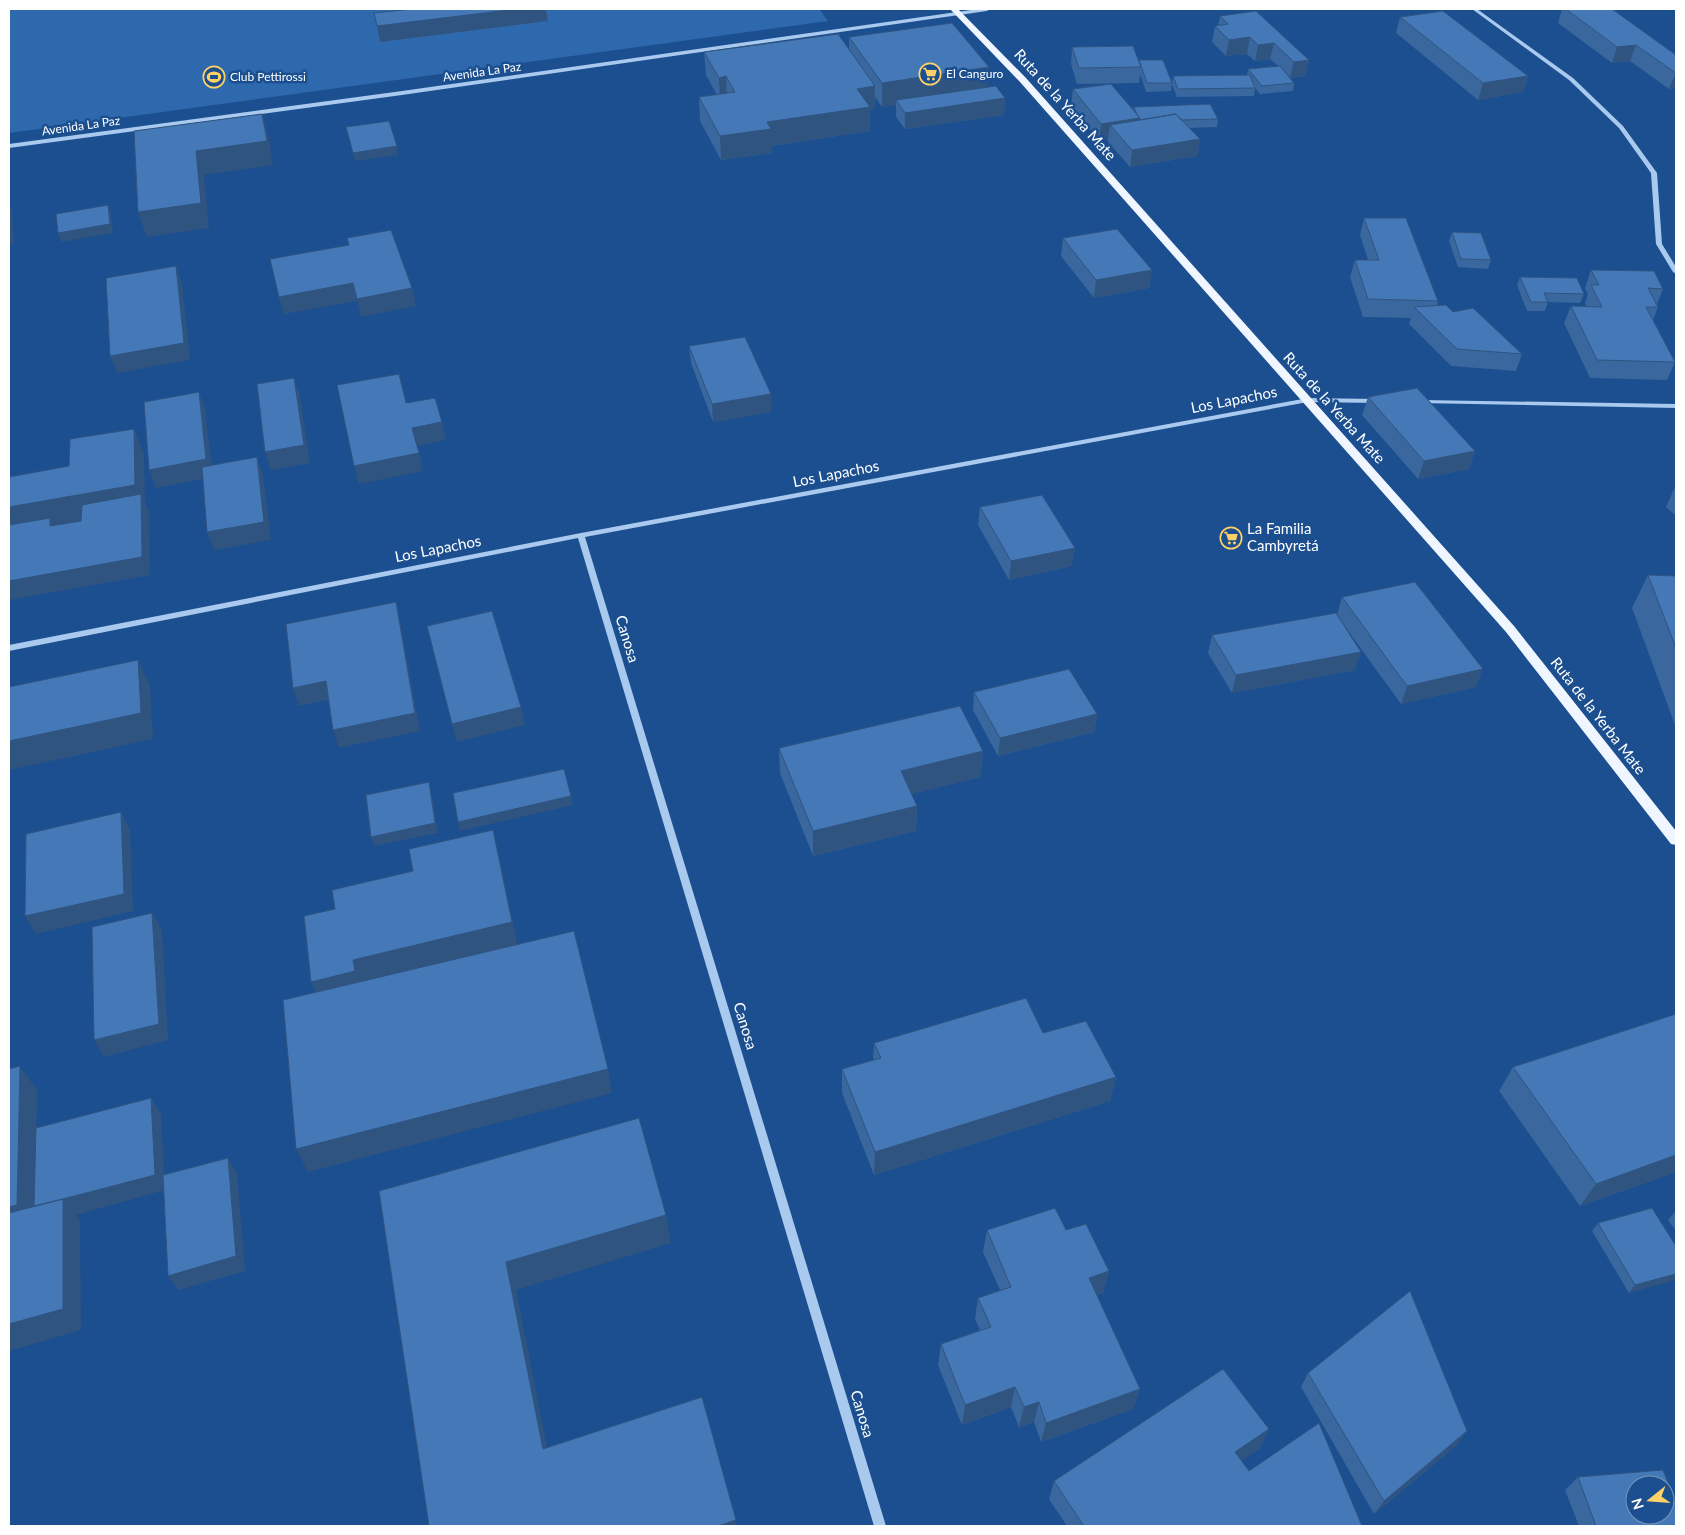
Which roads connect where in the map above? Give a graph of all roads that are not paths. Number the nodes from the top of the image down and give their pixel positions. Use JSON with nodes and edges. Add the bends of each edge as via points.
{"nodes":[{"id":1,"x":987,"y":9,"type":"edge"},
{"id":2,"x":1474,"y":9,"type":"edge"},
{"id":3,"x":956,"y":11,"type":"edge"},
{"id":4,"x":9,"y":146,"type":"edge"},
{"id":5,"x":1676,"y":272,"type":"edge"},
{"id":6,"x":1308,"y":400,"type":"junction"},
{"id":7,"x":1387,"y":401,"type":"edge"},
{"id":8,"x":1407,"y":402,"type":"edge"},
{"id":9,"x":1676,"y":406,"type":"edge"},
{"id":10,"x":580,"y":535,"type":"junction"},
{"id":11,"x":9,"y":648,"type":"edge"},
{"id":12,"x":1676,"y":840,"type":"edge"},
{"id":13,"x":880,"y":1526,"type":"edge"}],
"edges":[{"from":1,"to":3,"type":"street","name":"Avenida La Paz"},
{"from":2,"to":5,"type":"street","via":[[1571,79],[1621,128],[1654,174],[1659,244]]},
{"from":3,"to":4,"type":"street","name":"Avenida La Paz","via":[[402,94]]},
{"from":3,"to":6,"type":"main road","name":"Ruta de la Yerba Mate","via":[[1024,80]]},
{"from":6,"to":7,"type":"street","name":"Los Lapachos"},
{"from":6,"to":10,"type":"street","name":"Los Lapachos"},
{"from":6,"to":12,"type":"main road","name":"Ruta de la Yerba Mate","via":[[1510,629]]},
{"from":8,"to":9,"type":"street"},
{"from":10,"to":11,"type":"street","name":"Los Lapachos"},
{"from":10,"to":13,"type":"street","name":"Canosa"}]}
